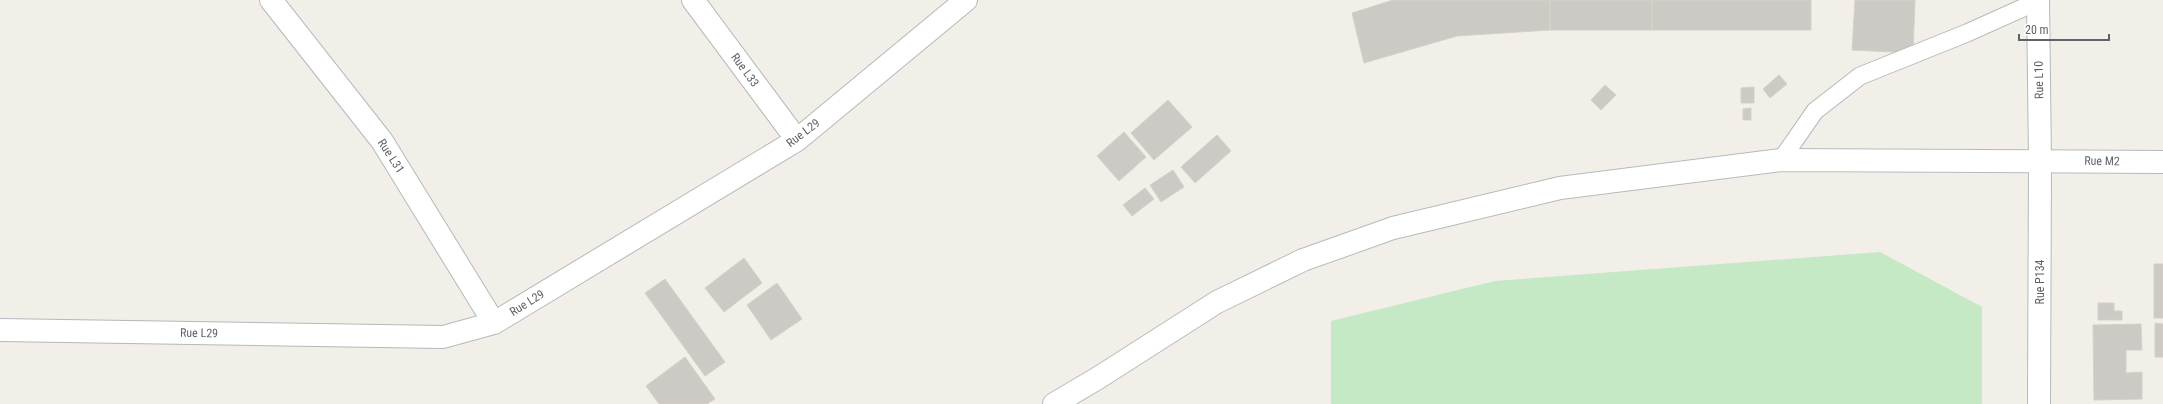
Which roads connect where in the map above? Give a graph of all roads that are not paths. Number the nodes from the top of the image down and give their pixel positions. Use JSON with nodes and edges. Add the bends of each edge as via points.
{"nodes":[{"id":1,"x":271,"y":0,"type":"edge"},
{"id":2,"x":693,"y":0,"type":"edge"},
{"id":3,"x":966,"y":0,"type":"edge"},
{"id":4,"x":2038,"y":1,"type":"edge"},
{"id":5,"x":797,"y":140,"type":"junction"},
{"id":6,"x":1781,"y":160,"type":"junction"},
{"id":7,"x":2040,"y":161,"type":"junction"},
{"id":8,"x":2163,"y":162,"type":"edge"},
{"id":9,"x":494,"y":324,"type":"junction"},
{"id":10,"x":0,"y":330,"type":"edge"},
{"id":11,"x":1054,"y":404,"type":"edge"},
{"id":12,"x":2039,"y":404,"type":"edge"}],
"edges":[{"from":1,"to":9,"type":"street","name":"Rue L31","via":[[382,141]]},
{"from":2,"to":5,"type":"street","name":"Rue L33"},
{"from":3,"to":5,"type":"street","name":"Rue L29"},
{"from":4,"to":6,"type":"lane","via":[[1860,76],[1815,111]]},
{"from":4,"to":7,"type":"street","name":"Rue L10"},
{"from":5,"to":9,"type":"street","name":"Rue L29"},
{"from":6,"to":7,"type":"street","name":"Rue M2"},
{"from":6,"to":11,"type":"street","name":"Rue M2","via":[[1560,188],[1393,228],[1303,260],[1217,302]]},
{"from":7,"to":8,"type":"street","name":"Rue M2"},
{"from":7,"to":12,"type":"street","name":"Rue P134"},
{"from":9,"to":10,"type":"street","name":"Rue L29","via":[[443,337]]}]}
